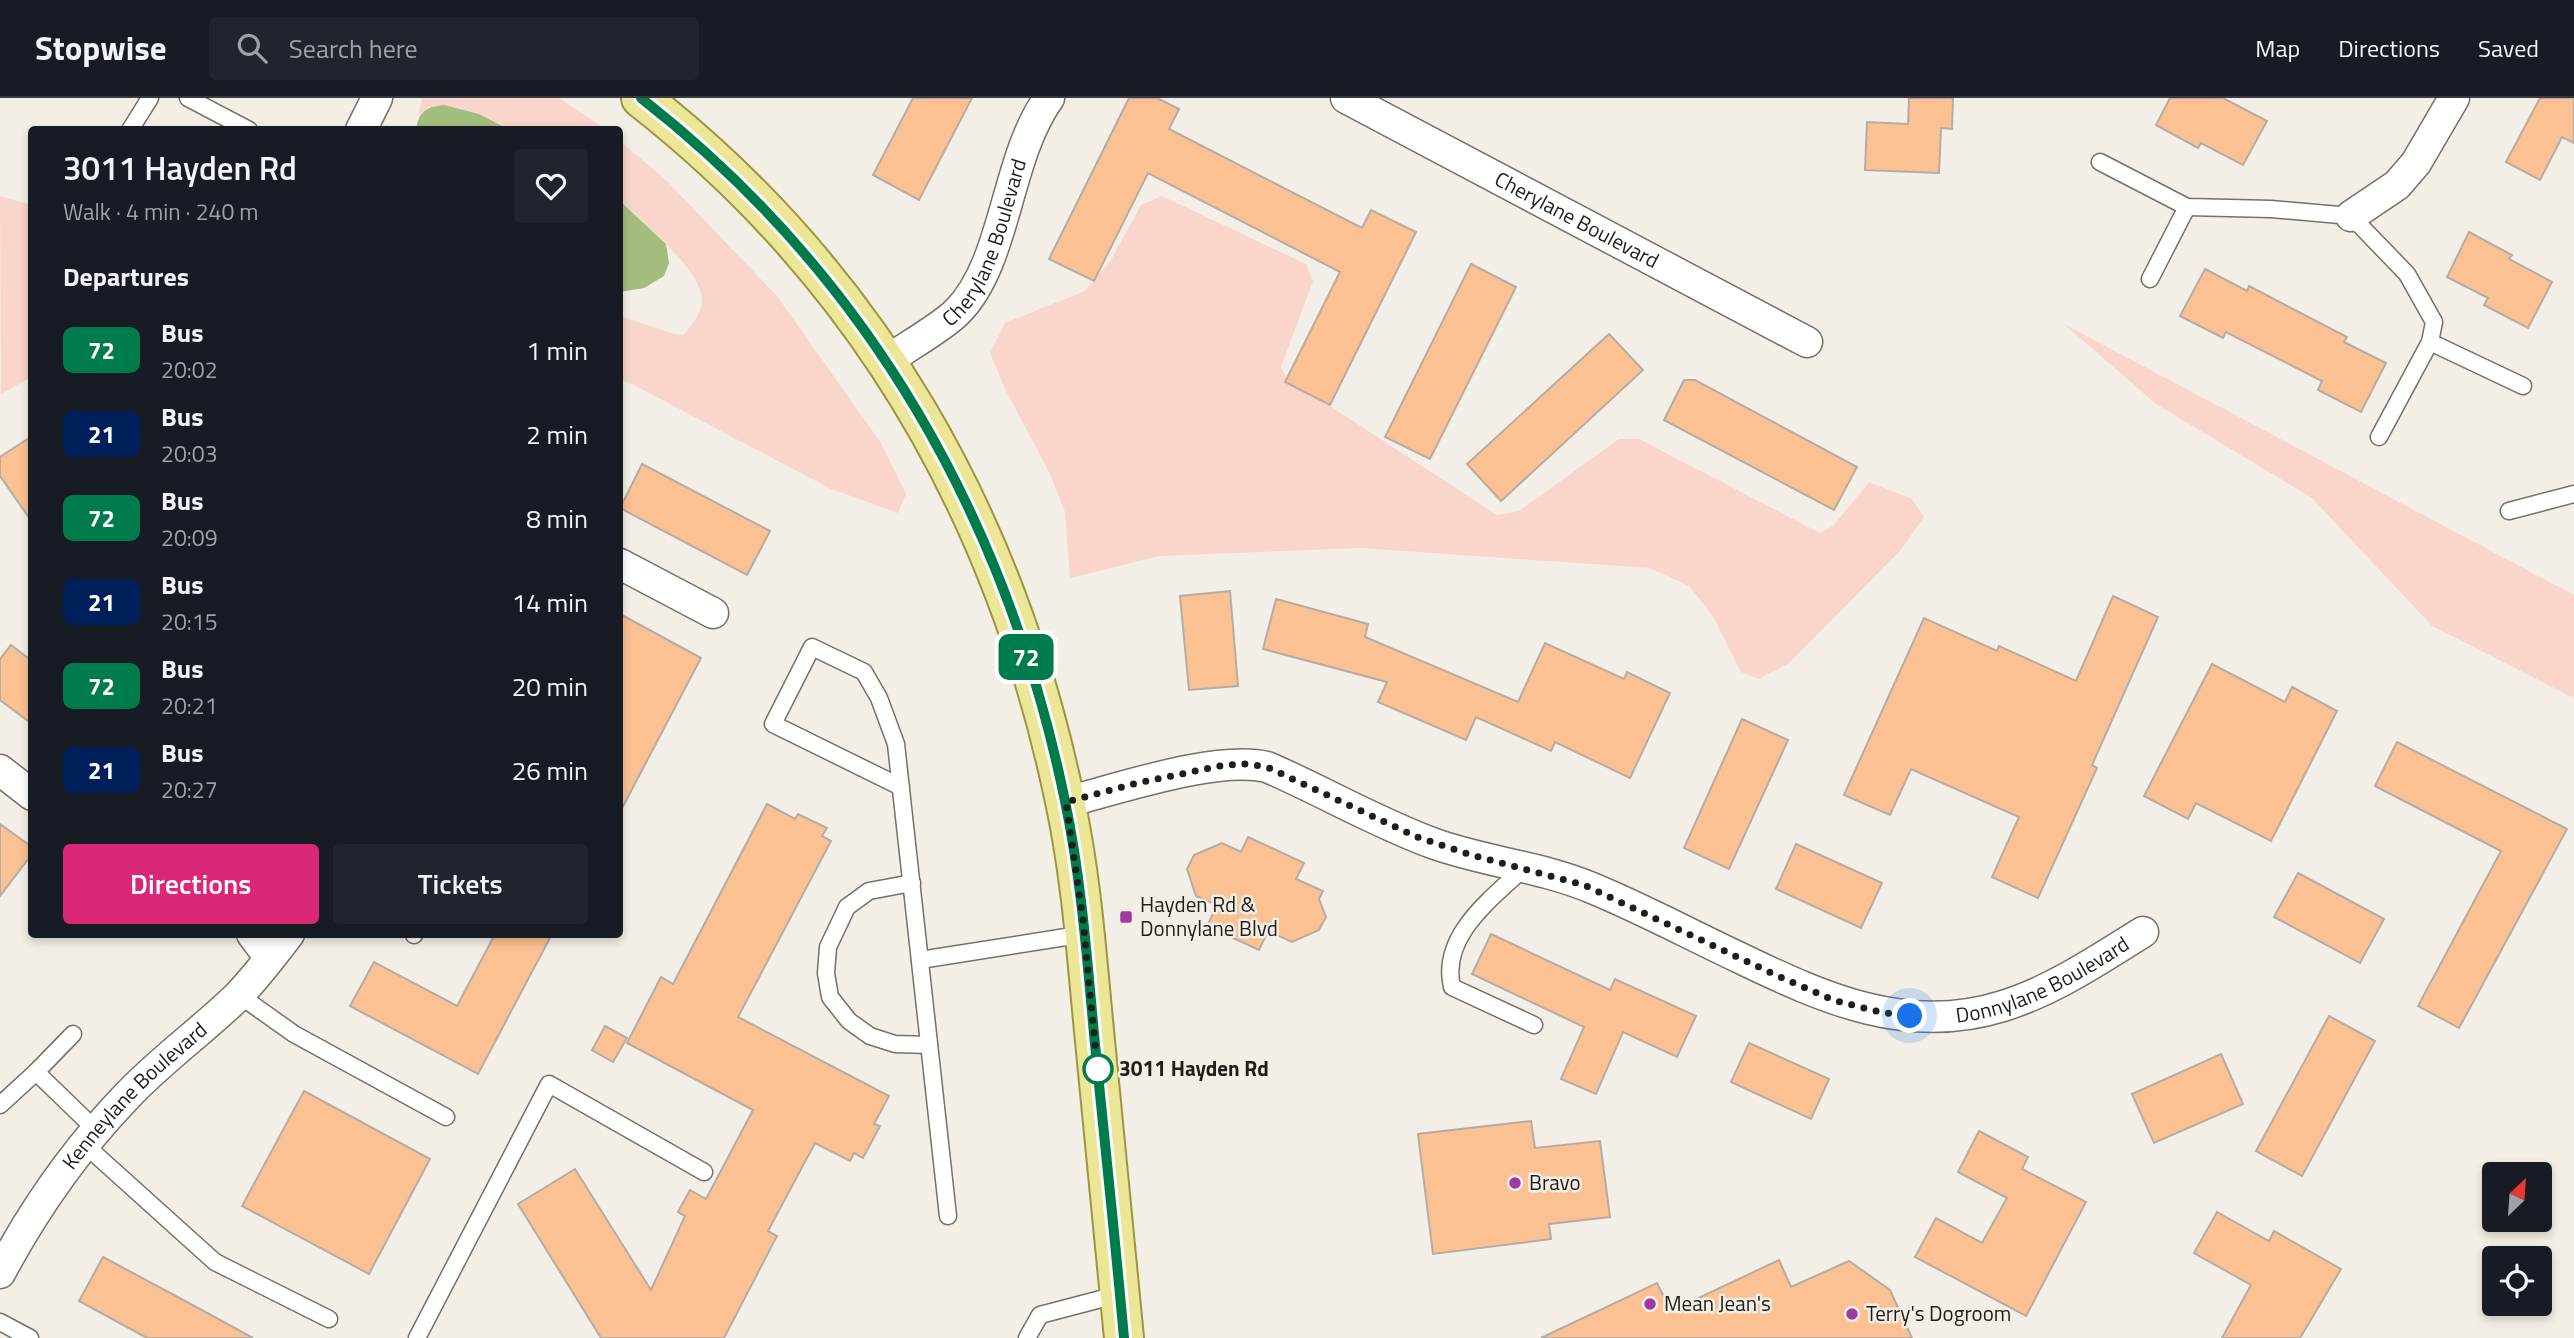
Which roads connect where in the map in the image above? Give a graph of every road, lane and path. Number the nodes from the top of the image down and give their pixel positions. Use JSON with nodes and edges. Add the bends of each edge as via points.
{"nodes":[{"id":1,"x":150,"y":98,"type":"edge"},
{"id":2,"x":188,"y":98,"type":"edge"},
{"id":3,"x":377,"y":98,"type":"edge"},
{"id":4,"x":641,"y":98,"type":"edge"},
{"id":5,"x":1049,"y":98,"type":"edge"},
{"id":6,"x":1346,"y":98,"type":"edge"},
{"id":7,"x":2454,"y":98,"type":"edge"},
{"id":8,"x":132,"y":126,"type":"edge"},
{"id":9,"x":241,"y":126,"type":"edge"},
{"id":10,"x":363,"y":126,"type":"edge"},
{"id":11,"x":2100,"y":162,"type":"dead end"},
{"id":12,"x":2187,"y":207,"type":"junction"},
{"id":13,"x":2351,"y":216,"type":"junction"},
{"id":14,"x":2150,"y":279,"type":"dead end"},
{"id":15,"x":1807,"y":342,"type":"dead end"},
{"id":16,"x":2430,"y":342,"type":"junction"},
{"id":17,"x":887,"y":360,"type":"junction"},
{"id":18,"x":2523,"y":386,"type":"dead end"},
{"id":19,"x":2379,"y":437,"type":"dead end"},
{"id":20,"x":2574,"y":494,"type":"edge"},
{"id":21,"x":2509,"y":511,"type":"dead end"},
{"id":22,"x":623,"y":566,"type":"edge"},
{"id":23,"x":713,"y":613,"type":"dead end"},
{"id":24,"x":0,"y":770,"type":"edge"},
{"id":25,"x":901,"y":787,"type":"junction"},
{"id":26,"x":28,"y":792,"type":"edge"},
{"id":27,"x":1066,"y":802,"type":"junction"},
{"id":28,"x":1524,"y":868,"type":"junction"},
{"id":29,"x":912,"y":883,"type":"junction"},
{"id":30,"x":2143,"y":932,"type":"dead end"},
{"id":31,"x":1085,"y":934,"type":"junction"},
{"id":32,"x":255,"y":938,"type":"edge"},
{"id":33,"x":286,"y":938,"type":"edge"},
{"id":34,"x":270,"y":958,"type":"junction"},
{"id":35,"x":920,"y":960,"type":"junction"},
{"id":36,"x":239,"y":995,"type":"junction"},
{"id":37,"x":1534,"y":1026,"type":"dead end"},
{"id":38,"x":73,"y":1034,"type":"dead end"},
{"id":39,"x":929,"y":1045,"type":"junction"},
{"id":40,"x":36,"y":1072,"type":"junction"},
{"id":41,"x":0,"y":1105,"type":"edge"},
{"id":42,"x":446,"y":1117,"type":"dead end"},
{"id":43,"x":90,"y":1137,"type":"junction"},
{"id":44,"x":704,"y":1172,"type":"dead end"},
{"id":45,"x":948,"y":1216,"type":"dead end"},
{"id":46,"x":0,"y":1273,"type":"edge"},
{"id":47,"x":1120,"y":1294,"type":"junction"},
{"id":48,"x":329,"y":1319,"type":"dead end"},
{"id":49,"x":0,"y":1322,"type":"edge"},
{"id":50,"x":30,"y":1338,"type":"edge"},
{"id":51,"x":417,"y":1338,"type":"edge"},
{"id":52,"x":1027,"y":1338,"type":"edge"},
{"id":53,"x":1124,"y":1338,"type":"edge"}],
"edges":[{"from":1,"to":8,"type":"lane"},
{"from":2,"to":9,"type":"lane"},
{"from":3,"to":10,"type":"street"},
{"from":4,"to":17,"type":"main road","via":[[682,130],[774,219]]},
{"from":5,"to":17,"type":"street","name":"Cherylane Boulevard","via":[[1035,117],[990,255],[970,295],[957,313]]},
{"from":6,"to":15,"type":"street","name":"Cherylane Boulevard"},
{"from":7,"to":13,"type":"street","via":[[2416,163],[2397,185]]},
{"from":11,"to":12,"type":"lane"},
{"from":12,"to":13,"type":"lane"},
{"from":12,"to":14,"type":"lane"},
{"from":13,"to":16,"type":"lane","via":[[2407,274],[2434,322]]},
{"from":16,"to":18,"type":"lane"},
{"from":16,"to":19,"type":"lane"},
{"from":17,"to":27,"type":"main road","via":[[944,456],[991,556],[1046,723]]},
{"from":20,"to":21,"type":"lane"},
{"from":22,"to":23,"type":"street"},
{"from":24,"to":26,"type":"street"},
{"from":25,"to":25,"type":"lane","via":[[896,744],[864,672],[812,646],[773,724]]},
{"from":25,"to":29,"type":"lane"},
{"from":27,"to":28,"type":"street","name":"Donnylane Boulevard","via":[[1225,765],[1257,765],[1417,837]]},
{"from":27,"to":31,"type":"main road"},
{"from":28,"to":30,"type":"street","name":"Donnylane Boulevard","via":[[1597,890],[1833,1000],[1895,1014],[1951,1016],[2001,1007],[2075,974]]},
{"from":28,"to":37,"type":"lane","via":[[1464,930],[1452,953],[1449,973],[1452,987]]},
{"from":29,"to":35,"type":"lane"},
{"from":29,"to":39,"type":"lane","via":[[869,891],[847,907],[828,947],[826,973],[830,997],[849,1021],[870,1036],[895,1044]]},
{"from":31,"to":35,"type":"lane"},
{"from":31,"to":47,"type":"main road"},
{"from":32,"to":34,"type":"street"},
{"from":33,"to":34,"type":"street","name":"Kenneylane Boulevard"},
{"from":34,"to":36,"type":"street","name":"Kenneylane Boulevard"},
{"from":35,"to":39,"type":"lane"},
{"from":36,"to":42,"type":"lane","via":[[294,1034]]},
{"from":36,"to":43,"type":"street","name":"Kenneylane Boulevard","via":[[129,1094]]},
{"from":38,"to":40,"type":"lane"},
{"from":39,"to":45,"type":"lane"},
{"from":40,"to":41,"type":"lane"},
{"from":40,"to":43,"type":"lane"},
{"from":43,"to":46,"type":"street","name":"Kenneylane Boulevard","via":[[50,1190]]},
{"from":43,"to":48,"type":"lane","via":[[215,1262]]},
{"from":44,"to":51,"type":"lane","via":[[549,1084]]},
{"from":47,"to":52,"type":"lane","via":[[1040,1315]]},
{"from":47,"to":53,"type":"main road"},
{"from":49,"to":50,"type":"lane"}]}
